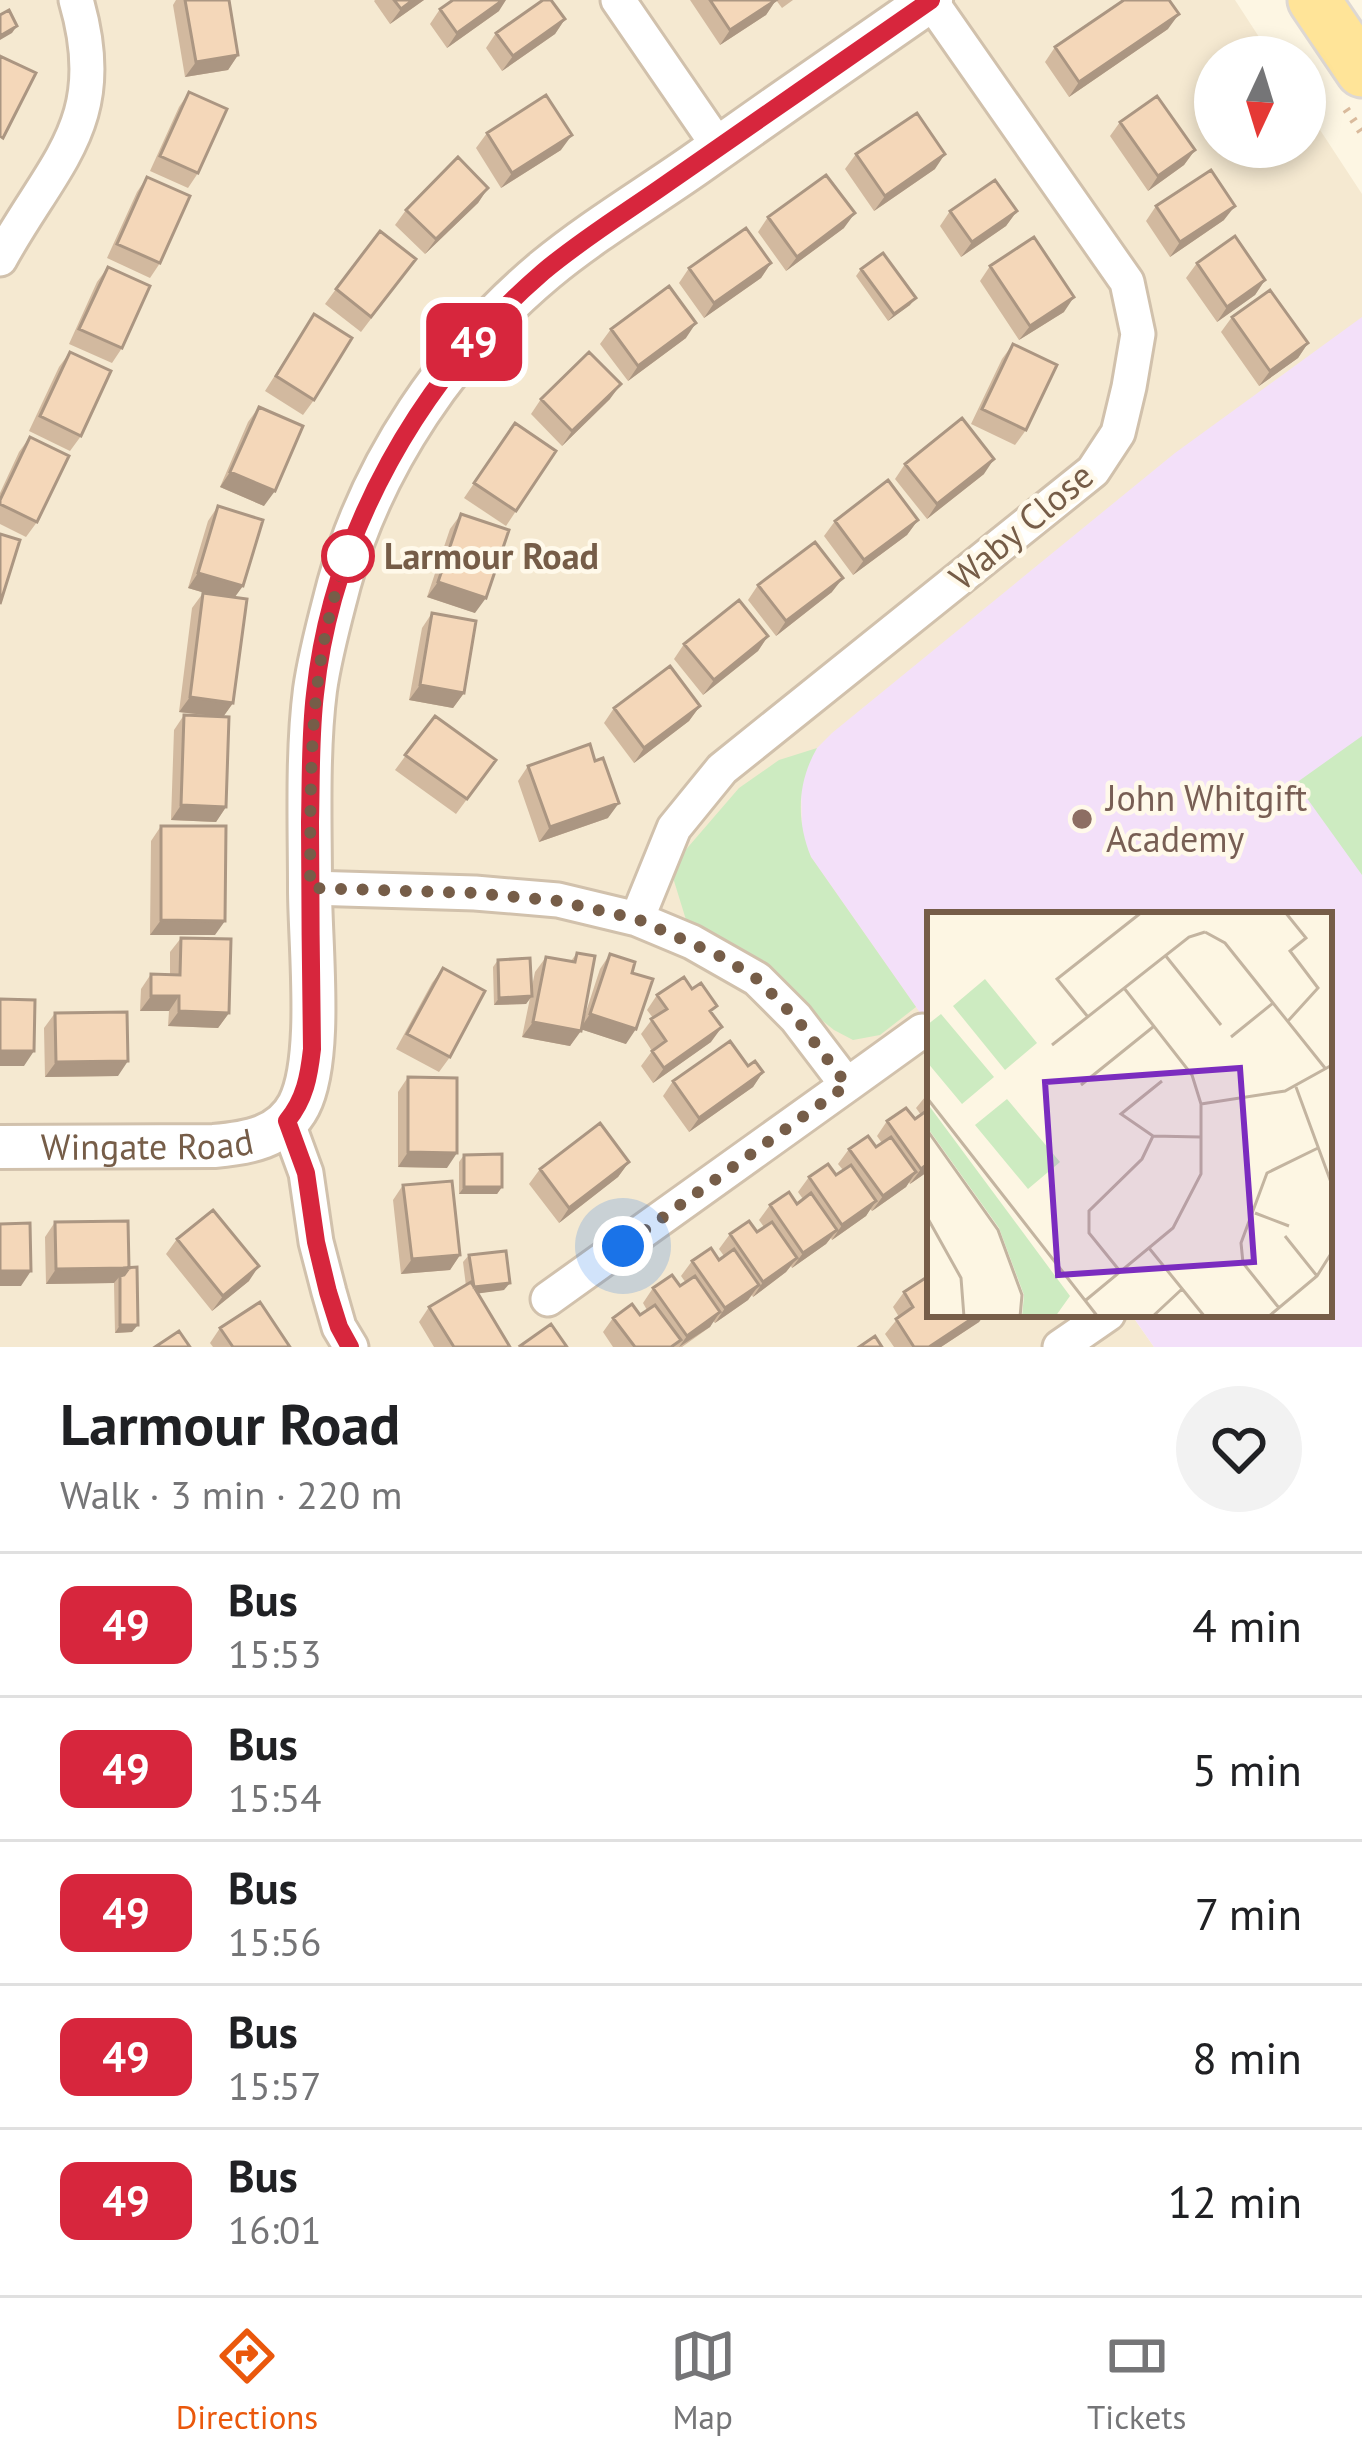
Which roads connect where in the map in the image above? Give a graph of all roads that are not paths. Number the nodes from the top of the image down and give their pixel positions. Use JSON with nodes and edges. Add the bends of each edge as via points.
{"nodes":[{"id":1,"x":76,"y":0,"type":"edge"},
{"id":2,"x":618,"y":0,"type":"edge"},
{"id":3,"x":930,"y":0,"type":"edge"},
{"id":4,"x":1314,"y":0,"type":"edge"},
{"id":5,"x":1362,"y":71,"type":"edge"},
{"id":6,"x":719,"y":147,"type":"junction"},
{"id":7,"x":0,"y":260,"type":"edge"},
{"id":8,"x":310,"y":888,"type":"junction"},
{"id":9,"x":637,"y":919,"type":"junction"},
{"id":10,"x":922,"y":1031,"type":"dead end"},
{"id":11,"x":847,"y":1085,"type":"junction"},
{"id":12,"x":287,"y":1121,"type":"junction"},
{"id":13,"x":0,"y":1147,"type":"edge"},
{"id":14,"x":548,"y":1299,"type":"dead end"},
{"id":15,"x":1104,"y":1317,"type":"edge"},
{"id":16,"x":350,"y":1347,"type":"edge"},
{"id":17,"x":1060,"y":1347,"type":"edge"}],
"edges":[{"from":1,"to":7,"type":"street","via":[[89,74],[76,133]]},
{"from":2,"to":6,"type":"street"},
{"from":3,"to":6,"type":"street"},
{"from":3,"to":9,"type":"street","name":"Waby Close","via":[[1127,282],[1138,334],[1118,434],[1093,471],[722,769],[674,827]]},
{"from":4,"to":5,"type":"main road"},
{"from":6,"to":8,"type":"street","via":[[545,270],[465,351],[395,451],[345,565],[326,634],[315,694]]},
{"from":8,"to":9,"type":"street","via":[[537,898]]},
{"from":8,"to":12,"type":"street","via":[[312,1049],[304,1092]]},
{"from":9,"to":11,"type":"street","via":[[757,979]]},
{"from":10,"to":11,"type":"street"},
{"from":11,"to":14,"type":"street"},
{"from":12,"to":13,"type":"street","name":"Wingate Road","via":[[230,1144]]},
{"from":12,"to":16,"type":"street","via":[[306,1173],[328,1292]]},
{"from":15,"to":17,"type":"street"}]}
